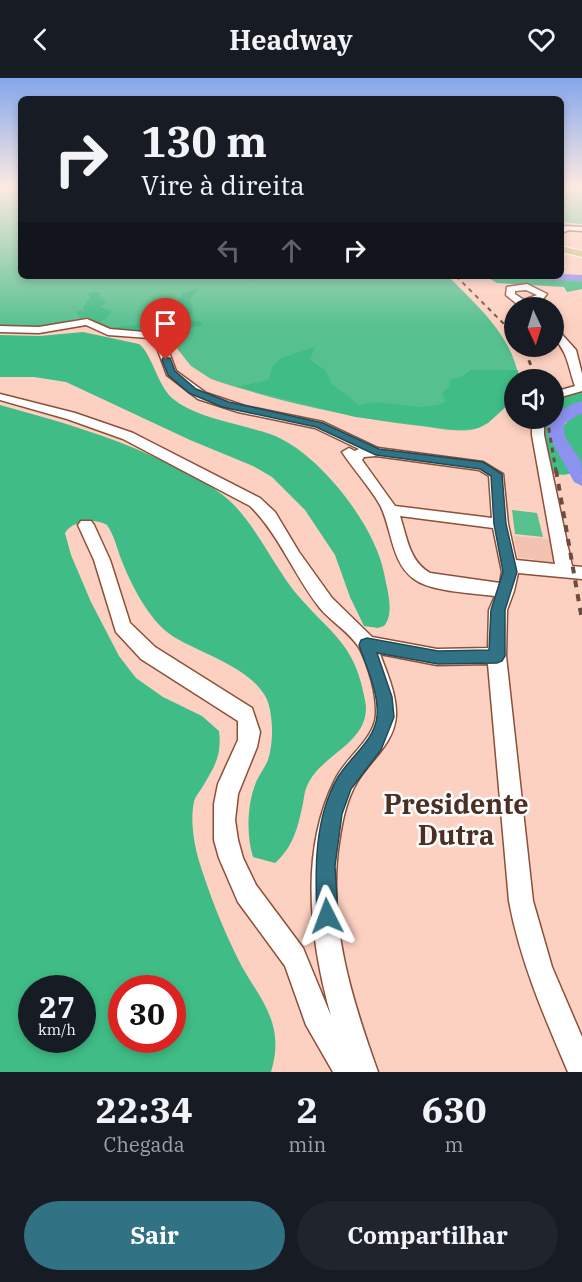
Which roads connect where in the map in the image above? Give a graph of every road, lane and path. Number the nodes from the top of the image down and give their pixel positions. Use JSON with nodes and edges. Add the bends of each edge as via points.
{"nodes":[{"id":1,"x":564,"y":250,"type":"edge"},
{"id":2,"x":582,"y":254,"type":"edge"},
{"id":3,"x":0,"y":329,"type":"edge"},
{"id":4,"x":564,"y":340,"type":"edge"},
{"id":5,"x":579,"y":375,"type":"edge"},
{"id":6,"x":564,"y":393,"type":"edge"},
{"id":7,"x":1,"y":397,"type":"edge"},
{"id":8,"x":539,"y":429,"type":"edge"},
{"id":9,"x":336,"y":435,"type":"junction"},
{"id":10,"x":376,"y":452,"type":"junction"},
{"id":11,"x":355,"y":460,"type":"junction"},
{"id":12,"x":389,"y":510,"type":"junction"},
{"id":13,"x":500,"y":524,"type":"junction"},
{"id":14,"x":86,"y":525,"type":"dead end"},
{"id":15,"x":509,"y":566,"type":"junction"},
{"id":16,"x":573,"y":572,"type":"edge"},
{"id":17,"x":506,"y":591,"type":"junction"},
{"id":18,"x":367,"y":645,"type":"junction"},
{"id":19,"x":497,"y":656,"type":"junction"},
{"id":20,"x":582,"y":1070,"type":"edge"},
{"id":21,"x":351,"y":1072,"type":"edge"},
{"id":22,"x":363,"y":1072,"type":"edge"}],
"edges":[{"from":1,"to":2,"type":"main road"},
{"from":3,"to":9,"type":"street","via":[[39,330],[87,322],[108,332],[152,335],[161,344],[171,373],[202,396],[249,411],[319,425]]},
{"from":4,"to":5,"type":"street","via":[[574,347],[572,362]]},
{"from":5,"to":6,"type":"street","via":[[581,387]]},
{"from":7,"to":18,"type":"street","via":[[128,436],[255,502],[270,516],[326,603]]},
{"from":8,"to":16,"type":"street"},
{"from":9,"to":10,"type":"street"},
{"from":9,"to":11,"type":"street"},
{"from":10,"to":11,"type":"street","via":[[360,453]]},
{"from":10,"to":13,"type":"street","via":[[483,466],[496,474]]},
{"from":11,"to":12,"type":"street"},
{"from":12,"to":13,"type":"street"},
{"from":12,"to":17,"type":"street","via":[[406,558],[421,577]]},
{"from":13,"to":15,"type":"street"},
{"from":14,"to":21,"type":"street","via":[[102,560],[122,627],[148,653],[245,716],[251,726],[250,738],[226,795],[228,851],[240,884],[301,969],[322,1030]]},
{"from":15,"to":16,"type":"street"},
{"from":15,"to":17,"type":"street"},
{"from":17,"to":19,"type":"street","via":[[498,610]]},
{"from":18,"to":19,"type":"street","via":[[438,657]]},
{"from":18,"to":22,"type":"street","via":[[384,697],[386,717],[375,744],[352,771],[339,796],[325,866],[330,953],[343,1014]]},
{"from":19,"to":20,"type":"street","via":[[525,927],[543,982]]}]}
